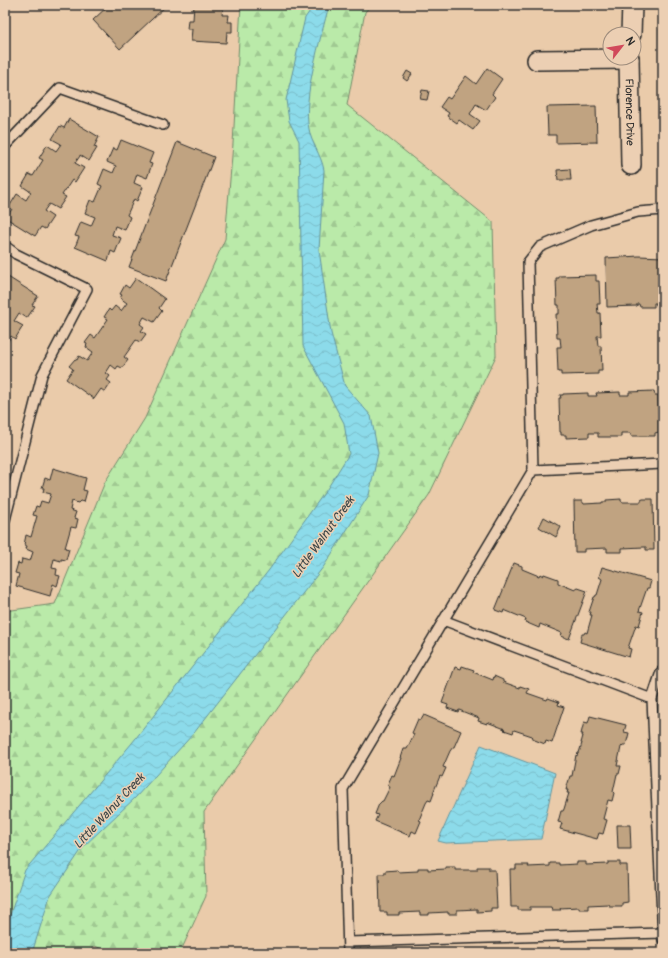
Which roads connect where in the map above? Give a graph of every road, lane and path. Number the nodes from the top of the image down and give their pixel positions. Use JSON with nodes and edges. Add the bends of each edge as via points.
{"nodes":[{"id":1,"x":632,"y":5,"type":"edge"},
{"id":2,"x":631,"y":26,"type":"edge"},
{"id":3,"x":602,"y":59,"type":"edge"},
{"id":4,"x":537,"y":60,"type":"dead end"},
{"id":5,"x":629,"y":66,"type":"edge"},
{"id":6,"x":163,"y":125,"type":"dead end"},
{"id":7,"x":5,"y":146,"type":"edge"},
{"id":8,"x":631,"y":165,"type":"dead end"},
{"id":9,"x":663,"y":210,"type":"edge"},
{"id":10,"x":5,"y":246,"type":"edge"},
{"id":11,"x":663,"y":464,"type":"edge"},
{"id":12,"x":533,"y":470,"type":"junction"},
{"id":13,"x":5,"y":520,"type":"edge"},
{"id":14,"x":443,"y":620,"type":"junction"},
{"id":15,"x":662,"y":670,"type":"edge"},
{"id":16,"x":652,"y":700,"type":"junction"},
{"id":17,"x":663,"y":933,"type":"edge"},
{"id":18,"x":663,"y":939,"type":"edge"},
{"id":19,"x":348,"y":942,"type":"junction"},
{"id":20,"x":348,"y":953,"type":"edge"}],
"edges":[{"from":1,"to":2,"type":"street"},
{"from":3,"to":4,"type":"street"},
{"from":5,"to":8,"type":"street","name":"Florence Drive"},
{"from":6,"to":7,"type":"lane","via":[[60,88]]},
{"from":9,"to":12,"type":"lane","via":[[638,212],[591,226],[540,247],[528,262]]},
{"from":10,"to":13,"type":"lane","via":[[87,290],[42,375]]},
{"from":11,"to":12,"type":"lane"},
{"from":12,"to":14,"type":"lane"},
{"from":14,"to":16,"type":"lane"},
{"from":14,"to":19,"type":"lane","via":[[343,789]]},
{"from":15,"to":16,"type":"lane"},
{"from":16,"to":17,"type":"lane"},
{"from":17,"to":18,"type":"lane"},
{"from":17,"to":19,"type":"lane"},
{"from":19,"to":20,"type":"lane"}]}
